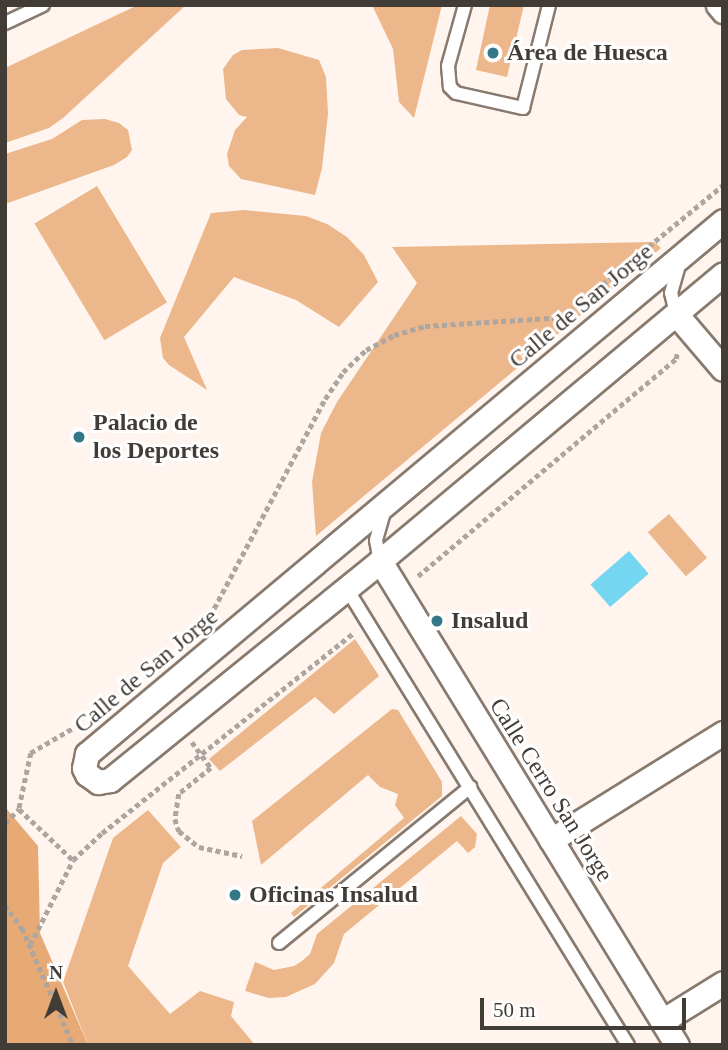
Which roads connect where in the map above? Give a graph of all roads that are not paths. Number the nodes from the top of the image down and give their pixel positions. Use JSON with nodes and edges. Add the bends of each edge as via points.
{"nodes":[{"id":1,"x":43,"y":5,"type":"edge"},
{"id":2,"x":465,"y":5,"type":"edge"},
{"id":3,"x":549,"y":5,"type":"edge"},
{"id":4,"x":718,"y":5,"type":"edge"},
{"id":5,"x":723,"y":11,"type":"edge"},
{"id":6,"x":5,"y":23,"type":"edge"},
{"id":7,"x":723,"y":221,"type":"edge"},
{"id":8,"x":686,"y":252,"type":"junction"},
{"id":9,"x":723,"y":274,"type":"edge"},
{"id":10,"x":676,"y":314,"type":"junction"},
{"id":11,"x":723,"y":369,"type":"edge"},
{"id":12,"x":391,"y":500,"type":"junction"},
{"id":13,"x":380,"y":561,"type":"junction"},
{"id":14,"x":347,"y":589,"type":"junction"},
{"id":15,"x":723,"y":733,"type":"edge"},
{"id":16,"x":470,"y":787,"type":"junction"},
{"id":17,"x":551,"y":841,"type":"junction"},
{"id":18,"x":279,"y":943,"type":"dead end"},
{"id":19,"x":723,"y":983,"type":"edge"},
{"id":20,"x":662,"y":1021,"type":"junction"},
{"id":21,"x":628,"y":1045,"type":"edge"},
{"id":22,"x":677,"y":1045,"type":"edge"}],
"edges":[{"from":1,"to":6,"type":"lane"},
{"from":2,"to":3,"type":"lane","via":[[448,66],[450,87],[456,93],[523,108]]},
{"from":4,"to":5,"type":"street"},
{"from":7,"to":8,"type":"street","name":"Calle de San Jorge"},
{"from":8,"to":10,"type":"lane","via":[[673,282]]},
{"from":8,"to":12,"type":"street","name":"Calle de San Jorge"},
{"from":9,"to":10,"type":"street","name":"Calle de San Jorge"},
{"from":10,"to":11,"type":"street"},
{"from":10,"to":13,"type":"street","name":"Calle de San Jorge"},
{"from":12,"to":13,"type":"lane","via":[[377,529]]},
{"from":12,"to":14,"type":"street","name":"Calle de San Jorge","via":[[87,754],[87,774],[98,782],[110,780]]},
{"from":13,"to":14,"type":"street","name":"Calle de San Jorge"},
{"from":13,"to":17,"type":"street","name":"Calle Cerro San Jorge"},
{"from":14,"to":16,"type":"lane"},
{"from":15,"to":17,"type":"street"},
{"from":16,"to":18,"type":"lane"},
{"from":16,"to":21,"type":"lane"},
{"from":17,"to":20,"type":"street","name":"Calle Cerro San Jorge"},
{"from":19,"to":20,"type":"street"},
{"from":20,"to":22,"type":"street","name":"Calle Cerro San Jorge"}]}
